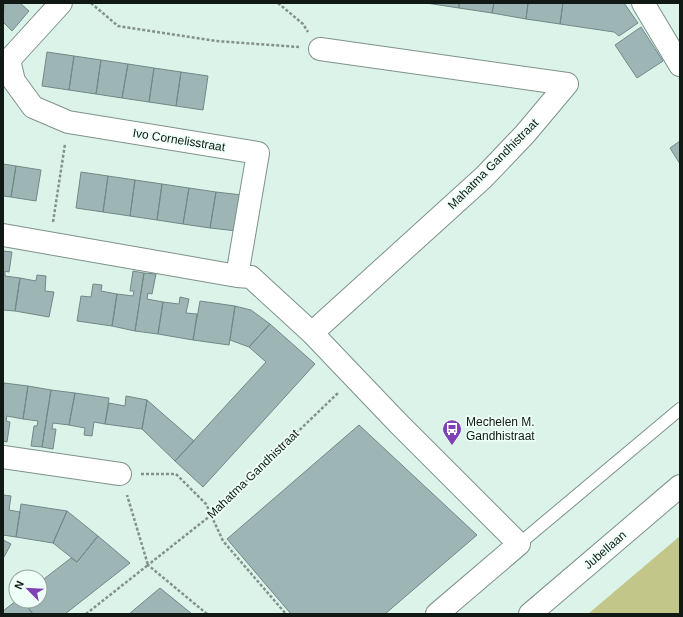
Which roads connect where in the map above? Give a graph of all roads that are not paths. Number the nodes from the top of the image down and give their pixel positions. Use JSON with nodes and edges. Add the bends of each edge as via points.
{"nodes":[{"id":1,"x":60,"y":3,"type":"edge"},
{"id":2,"x":643,"y":3,"type":"edge"},
{"id":3,"x":320,"y":49,"type":"road end"},
{"id":4,"x":6,"y":57,"type":"edge"},
{"id":5,"x":680,"y":65,"type":"edge"},
{"id":6,"x":3,"y":235,"type":"edge"},
{"id":7,"x":237,"y":276,"type":"junction"},
{"id":8,"x":312,"y":333,"type":"junction"},
{"id":9,"x":680,"y":409,"type":"edge"},
{"id":10,"x":3,"y":457,"type":"edge"},
{"id":11,"x":120,"y":474,"type":"road end"},
{"id":12,"x":680,"y":486,"type":"edge"},
{"id":13,"x":519,"y":544,"type":"junction"},
{"id":14,"x":437,"y":614,"type":"edge"},
{"id":15,"x":530,"y":614,"type":"edge"}],
"edges":[{"from":1,"to":4,"type":"street"},
{"from":2,"to":5,"type":"street"},
{"from":3,"to":8,"type":"street","name":"Mahatma Gandhistraat","via":[[567,84],[484,177]]},
{"from":4,"to":7,"type":"street","name":"Ivo Cornelisstraat","via":[[14,81],[33,107],[68,122],[258,153]]},
{"from":6,"to":7,"type":"street"},
{"from":7,"to":8,"type":"street","via":[[251,277]]},
{"from":8,"to":13,"type":"street"},
{"from":9,"to":13,"type":"lane"},
{"from":10,"to":11,"type":"street"},
{"from":12,"to":15,"type":"street","name":"Jubellaan"},
{"from":13,"to":14,"type":"street"}]}
